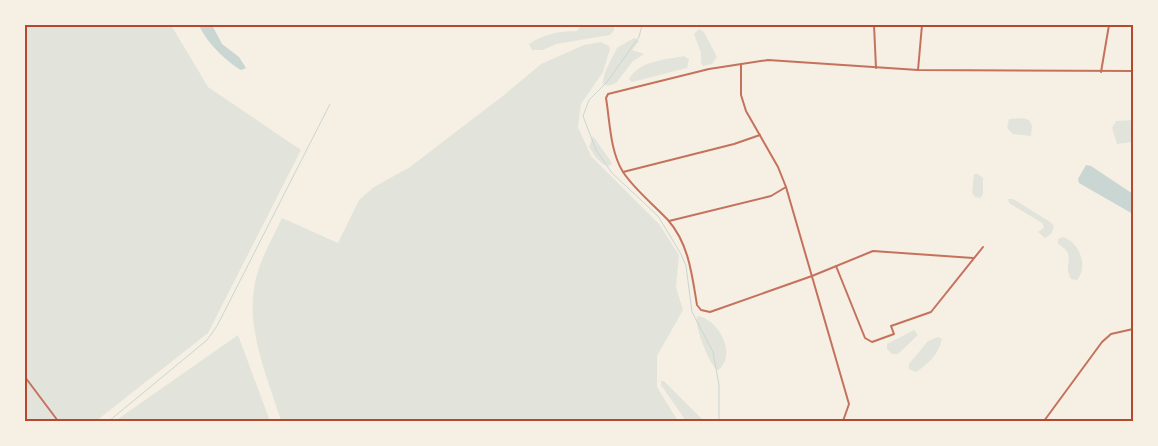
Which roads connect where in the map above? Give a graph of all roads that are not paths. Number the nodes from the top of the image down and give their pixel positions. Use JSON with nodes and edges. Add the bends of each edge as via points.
{"nodes":[{"id":1,"x":874,"y":25,"type":"edge"},
{"id":2,"x":922,"y":25,"type":"edge"},
{"id":3,"x":1109,"y":25,"type":"edge"},
{"id":4,"x":741,"y":63,"type":"junction"},
{"id":5,"x":876,"y":68,"type":"junction"},
{"id":6,"x":918,"y":70,"type":"junction"},
{"id":7,"x":1133,"y":71,"type":"edge"},
{"id":8,"x":1101,"y":73,"type":"junction"},
{"id":9,"x":760,"y":135,"type":"junction"},
{"id":10,"x":623,"y":172,"type":"junction"},
{"id":11,"x":786,"y":187,"type":"junction"},
{"id":12,"x":669,"y":221,"type":"junction"},
{"id":13,"x":984,"y":247,"type":"dead end"},
{"id":14,"x":973,"y":258,"type":"junction"},
{"id":15,"x":836,"y":266,"type":"junction"},
{"id":16,"x":812,"y":276,"type":"junction"},
{"id":17,"x":1133,"y":329,"type":"edge"},
{"id":18,"x":25,"y":377,"type":"edge"},
{"id":19,"x":58,"y":421,"type":"edge"},
{"id":20,"x":843,"y":421,"type":"edge"},
{"id":21,"x":1044,"y":421,"type":"edge"}],
"edges":[{"from":1,"to":5,"type":"street"},
{"from":2,"to":6,"type":"street"},
{"from":3,"to":8,"type":"street"},
{"from":4,"to":5,"type":"street","via":[[768,60]]},
{"from":4,"to":9,"type":"street","via":[[741,96]]},
{"from":4,"to":10,"type":"street","via":[[608,94],[616,156]]},
{"from":5,"to":6,"type":"street"},
{"from":6,"to":8,"type":"street"},
{"from":7,"to":8,"type":"street"},
{"from":9,"to":10,"type":"street"},
{"from":9,"to":11,"type":"street"},
{"from":10,"to":12,"type":"street"},
{"from":11,"to":12,"type":"street","via":[[771,196]]},
{"from":11,"to":16,"type":"street"},
{"from":12,"to":16,"type":"street","via":[[688,255],[697,306],[702,310],[710,312]]},
{"from":13,"to":14,"type":"street"},
{"from":14,"to":15,"type":"street","via":[[879,250]]},
{"from":14,"to":15,"type":"street","via":[[931,312],[891,326],[894,334],[872,342],[864,338]]},
{"from":15,"to":16,"type":"street"},
{"from":16,"to":20,"type":"street","via":[[849,404]]},
{"from":17,"to":21,"type":"street","via":[[1111,334],[1102,342]]},
{"from":18,"to":19,"type":"street"}]}
